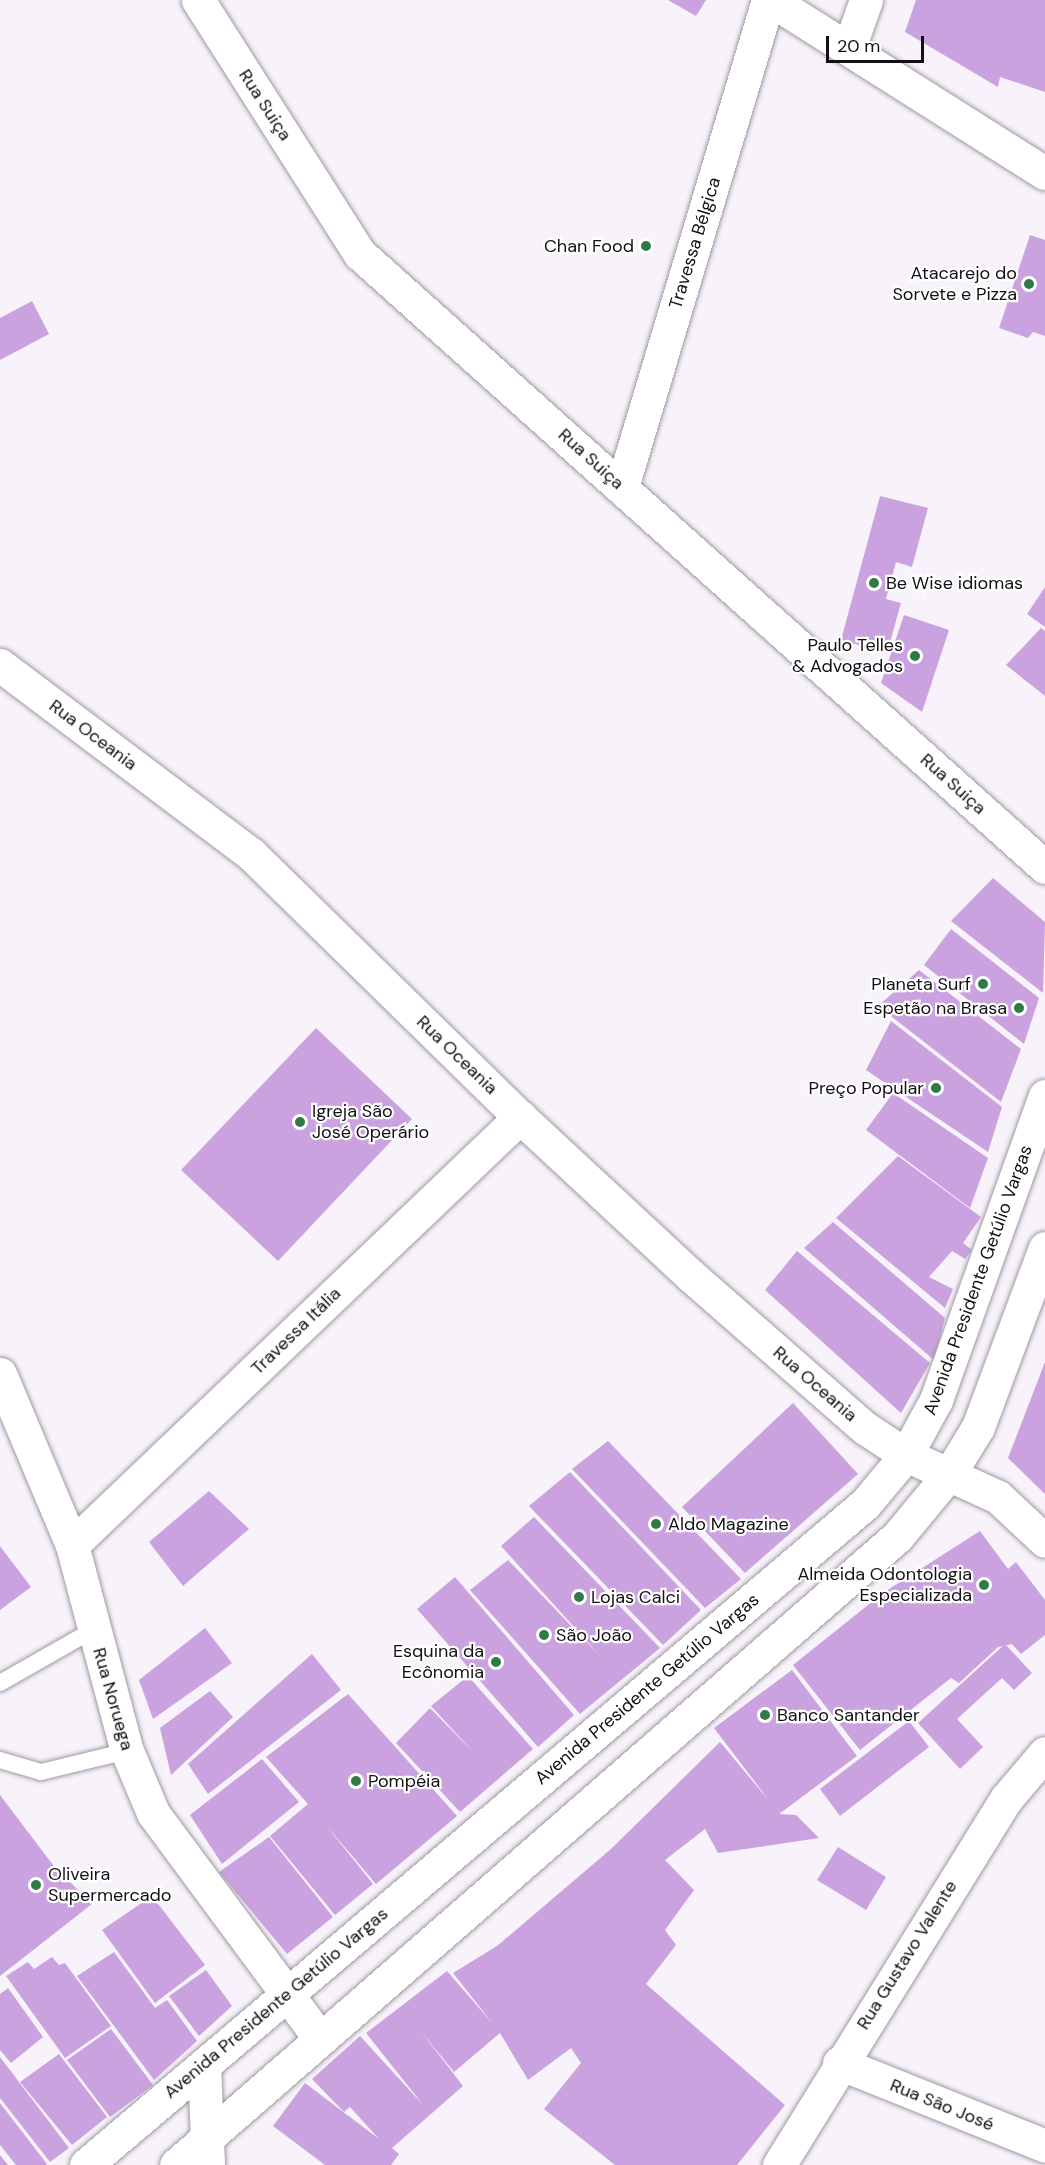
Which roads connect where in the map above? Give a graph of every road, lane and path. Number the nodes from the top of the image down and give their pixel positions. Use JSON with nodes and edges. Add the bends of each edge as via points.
{"nodes":[{"id":1,"x":198,"y":0,"type":"edge"},
{"id":2,"x":770,"y":0,"type":"edge"},
{"id":3,"x":866,"y":0,"type":"edge"},
{"id":4,"x":849,"y":48,"type":"junction"},
{"id":5,"x":1045,"y":173,"type":"edge"},
{"id":6,"x":622,"y":487,"type":"junction"},
{"id":7,"x":0,"y":665,"type":"edge"},
{"id":8,"x":1045,"y":867,"type":"edge"},
{"id":9,"x":1045,"y":1096,"type":"edge"},
{"id":10,"x":520,"y":1116,"type":"junction"},
{"id":11,"x":1045,"y":1248,"type":"edge"},
{"id":12,"x":0,"y":1374,"type":"edge"},
{"id":13,"x":906,"y":1455,"type":"junction"},
{"id":14,"x":950,"y":1473,"type":"junction"},
{"id":15,"x":1045,"y":1541,"type":"edge"},
{"id":16,"x":72,"y":1545,"type":"junction"},
{"id":17,"x":93,"y":1630,"type":"junction"},
{"id":18,"x":0,"y":1683,"type":"edge"},
{"id":19,"x":127,"y":1751,"type":"junction"},
{"id":20,"x":1045,"y":1753,"type":"edge"},
{"id":21,"x":0,"y":1760,"type":"edge"},
{"id":22,"x":470,"y":1839,"type":"junction"},
{"id":23,"x":503,"y":1878,"type":"junction"},
{"id":24,"x":286,"y":1994,"type":"junction"},
{"id":25,"x":320,"y":2039,"type":"junction"},
{"id":26,"x":839,"y":2063,"type":"junction"},
{"id":27,"x":204,"y":2065,"type":"junction"},
{"id":28,"x":1045,"y":2146,"type":"edge"},
{"id":29,"x":207,"y":2152,"type":"edge"},
{"id":30,"x":86,"y":2165,"type":"edge"},
{"id":31,"x":176,"y":2165,"type":"edge"},
{"id":32,"x":779,"y":2165,"type":"edge"}],
"edges":[{"from":1,"to":6,"type":"street","name":"Rua Suiça","via":[[360,254]]},
{"from":2,"to":4,"type":"street"},
{"from":2,"to":6,"type":"street","name":"Travessa Bélgica"},
{"from":3,"to":4,"type":"street"},
{"from":4,"to":5,"type":"street"},
{"from":6,"to":8,"type":"street","name":"Rua Suiça"},
{"from":7,"to":10,"type":"street","name":"Rua Oceania","via":[[251,854]]},
{"from":9,"to":13,"type":"street","name":"Avenida Presidente Getúlio Vargas","via":[[936,1400]]},
{"from":10,"to":13,"type":"street","name":"Rua Oceania","via":[[690,1275],[866,1428]]},
{"from":10,"to":16,"type":"street","name":"Travessa Itália"},
{"from":11,"to":14,"type":"street","via":[[978,1426]]},
{"from":12,"to":16,"type":"street","name":"Rua Noruega"},
{"from":13,"to":14,"type":"street","name":"Rua Oceania"},
{"from":13,"to":22,"type":"street","name":"Avenida Presidente Getúlio Vargas","via":[[865,1504]]},
{"from":14,"to":15,"type":"street","name":"Rua Oceania","via":[[998,1497]]},
{"from":14,"to":23,"type":"street","via":[[897,1537]]},
{"from":16,"to":17,"type":"street","name":"Rua Noruega"},
{"from":17,"to":18,"type":"lane"},
{"from":17,"to":19,"type":"street","name":"Rua Noruega"},
{"from":19,"to":21,"type":"lane","via":[[41,1772]]},
{"from":19,"to":24,"type":"street","name":"Rua Noruega","via":[[153,1813]]},
{"from":20,"to":26,"type":"street","name":"Rua Gustavo Valente","via":[[1006,1799]]},
{"from":22,"to":23,"type":"street"},
{"from":22,"to":24,"type":"street","name":"Avenida Presidente Getúlio Vargas"},
{"from":23,"to":25,"type":"street"},
{"from":24,"to":25,"type":"street","name":"Rua Noruega"},
{"from":24,"to":27,"type":"street","name":"Avenida Presidente Getúlio Vargas"},
{"from":25,"to":29,"type":"street"},
{"from":26,"to":28,"type":"street","name":"Rua São José"},
{"from":26,"to":32,"type":"street","name":"Rua Gustavo Valente"},
{"from":27,"to":29,"type":"street"},
{"from":27,"to":30,"type":"street","name":"Avenida Presidente Getúlio Vargas"},
{"from":29,"to":31,"type":"street"}]}
